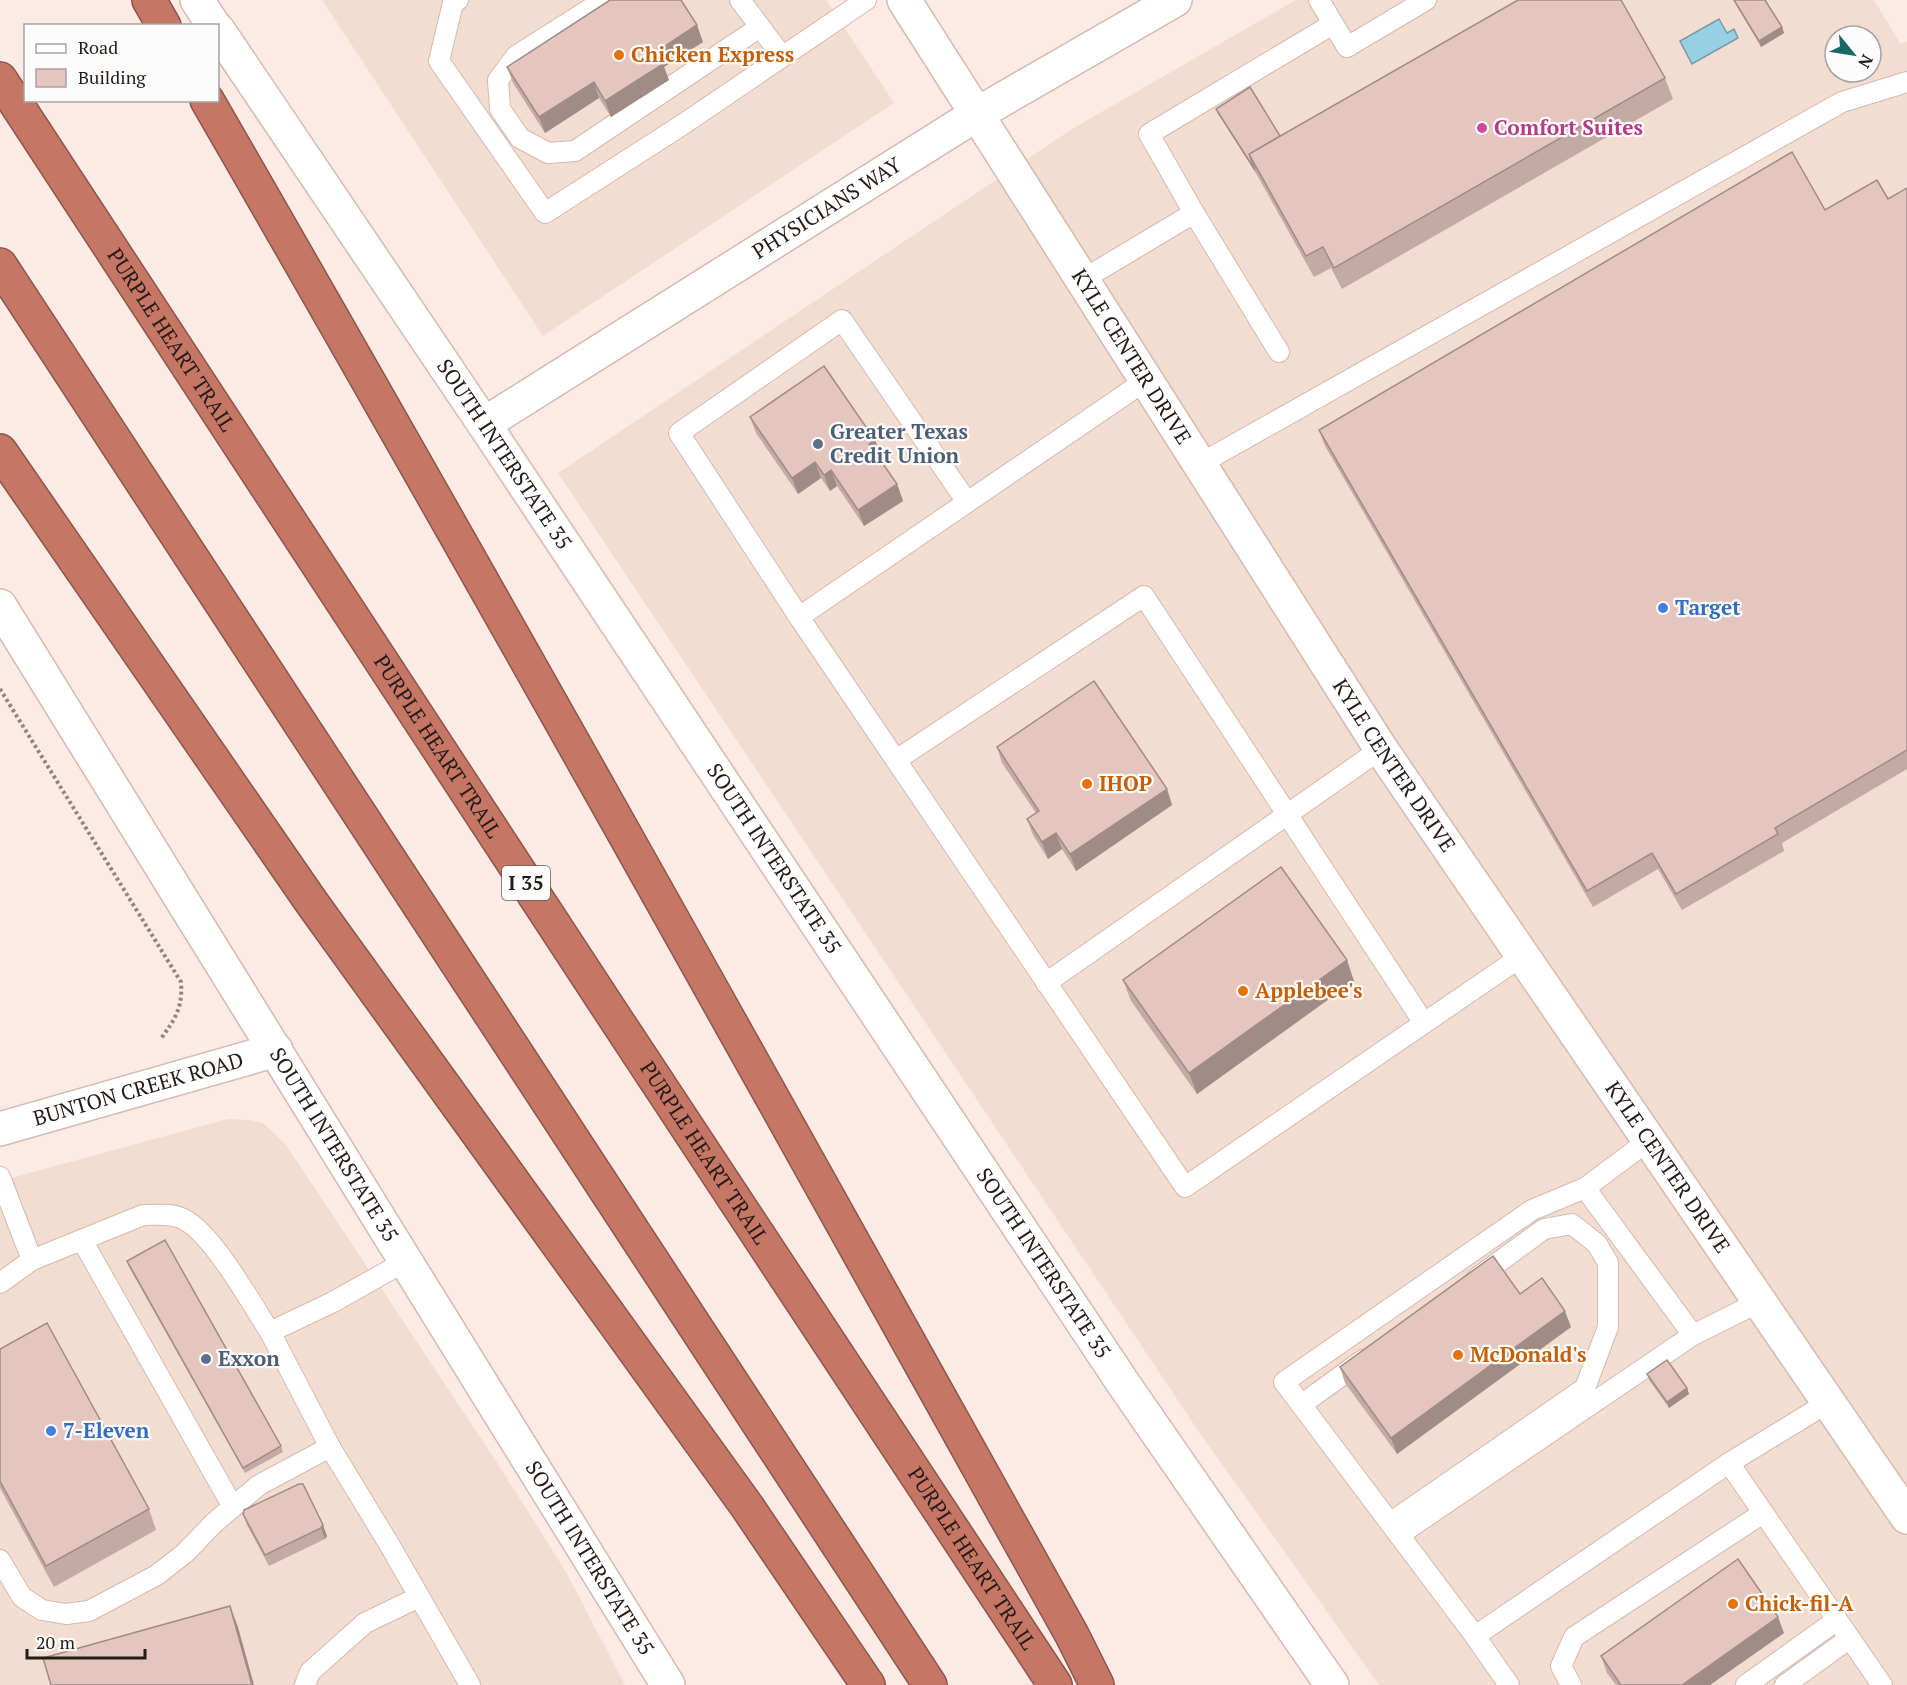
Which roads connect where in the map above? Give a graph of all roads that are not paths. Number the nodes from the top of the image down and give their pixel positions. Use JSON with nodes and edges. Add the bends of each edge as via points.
{"nodes":[{"id":1,"x":149,"y":0,"type":"edge"},
{"id":2,"x":197,"y":0,"type":"edge"},
{"id":3,"x":458,"y":0,"type":"edge"},
{"id":4,"x":604,"y":0,"type":"edge"},
{"id":5,"x":740,"y":0,"type":"edge"},
{"id":6,"x":866,"y":0,"type":"edge"},
{"id":7,"x":904,"y":0,"type":"edge"},
{"id":8,"x":1175,"y":0,"type":"edge"},
{"id":9,"x":1319,"y":0,"type":"edge"},
{"id":10,"x":1426,"y":0,"type":"edge"},
{"id":11,"x":163,"y":24,"type":"edge"},
{"id":12,"x":213,"y":24,"type":"edge"},
{"id":13,"x":1333,"y":24,"type":"junction"},
{"id":14,"x":760,"y":27,"type":"junction"},
{"id":15,"x":219,"y":31,"type":"edge"},
{"id":16,"x":782,"y":56,"type":"junction"},
{"id":17,"x":0,"y":79,"type":"edge"},
{"id":18,"x":1907,"y":82,"type":"edge"},
{"id":19,"x":208,"y":102,"type":"edge"},
{"id":20,"x":977,"y":114,"type":"junction"},
{"id":21,"x":1194,"y":213,"type":"junction"},
{"id":22,"x":0,"y":265,"type":"edge"},
{"id":23,"x":1082,"y":280,"type":"junction"},
{"id":24,"x":1279,"y":351,"type":"dead end"},
{"id":25,"x":1145,"y":381,"type":"junction"},
{"id":26,"x":484,"y":424,"type":"junction"},
{"id":27,"x":0,"y":451,"type":"edge"},
{"id":28,"x":1198,"y":465,"type":"junction"},
{"id":29,"x":967,"y":502,"type":"junction"},
{"id":30,"x":0,"y":606,"type":"edge"},
{"id":31,"x":799,"y":617,"type":"junction"},
{"id":32,"x":1381,"y":749,"type":"junction"},
{"id":33,"x":896,"y":760,"type":"junction"},
{"id":34,"x":1287,"y":814,"type":"junction"},
{"id":35,"x":1522,"y":956,"type":"junction"},
{"id":36,"x":1047,"y":983,"type":"junction"},
{"id":37,"x":1424,"y":1023,"type":"junction"},
{"id":38,"x":276,"y":1050,"type":"junction"},
{"id":39,"x":0,"y":1129,"type":"edge"},
{"id":40,"x":1648,"y":1141,"type":"junction"},
{"id":41,"x":0,"y":1178,"type":"edge"},
{"id":42,"x":1585,"y":1188,"type":"junction"},
{"id":43,"x":82,"y":1240,"type":"junction"},
{"id":44,"x":32,"y":1260,"type":"junction"},
{"id":45,"x":406,"y":1261,"type":"junction"},
{"id":46,"x":0,"y":1283,"type":"edge"},
{"id":47,"x":1467,"y":1285,"type":"edge"},
{"id":48,"x":1759,"y":1302,"type":"junction"},
{"id":49,"x":270,"y":1332,"type":"junction"},
{"id":50,"x":1693,"y":1335,"type":"junction"},
{"id":51,"x":1379,"y":1348,"type":"edge"},
{"id":52,"x":1828,"y":1402,"type":"junction"},
{"id":53,"x":1301,"y":1404,"type":"junction"},
{"id":54,"x":330,"y":1447,"type":"junction"},
{"id":55,"x":1729,"y":1463,"type":"junction"},
{"id":56,"x":233,"y":1507,"type":"junction"},
{"id":57,"x":1763,"y":1513,"type":"junction"},
{"id":58,"x":1907,"y":1517,"type":"edge"},
{"id":59,"x":1395,"y":1529,"type":"junction"},
{"id":60,"x":0,"y":1560,"type":"edge"},
{"id":61,"x":419,"y":1597,"type":"junction"},
{"id":62,"x":1837,"y":1620,"type":"junction"},
{"id":63,"x":1475,"y":1636,"type":"junction"},
{"id":64,"x":1850,"y":1638,"type":"junction"},
{"id":65,"x":305,"y":1685,"type":"edge"},
{"id":66,"x":470,"y":1685,"type":"edge"},
{"id":67,"x":668,"y":1685,"type":"edge"},
{"id":68,"x":868,"y":1685,"type":"edge"},
{"id":69,"x":930,"y":1685,"type":"edge"},
{"id":70,"x":1055,"y":1685,"type":"edge"},
{"id":71,"x":1097,"y":1685,"type":"edge"},
{"id":72,"x":1332,"y":1685,"type":"edge"},
{"id":73,"x":1509,"y":1685,"type":"edge"},
{"id":74,"x":1571,"y":1685,"type":"edge"},
{"id":75,"x":1746,"y":1685,"type":"edge"},
{"id":76,"x":1785,"y":1685,"type":"edge"},
{"id":77,"x":1882,"y":1685,"type":"edge"}],
"edges":[{"from":1,"to":11,"type":"highway"},
{"from":2,"to":12,"type":"main road"},
{"from":3,"to":16,"type":"lane","via":[[453,3],[439,61],[544,213]]},
{"from":4,"to":14,"type":"lane","via":[[516,56],[498,80],[501,109],[520,138],[548,153],[575,152]]},
{"from":5,"to":14,"type":"lane"},
{"from":6,"to":16,"type":"lane"},
{"from":7,"to":20,"type":"main road","name":"KYLE CENTER DRIVE"},
{"from":8,"to":20,"type":"main road","name":"PHYSICIANS WAY"},
{"from":9,"to":13,"type":"lane"},
{"from":10,"to":13,"type":"lane","via":[[1347,47]]},
{"from":13,"to":21,"type":"lane","via":[[1149,134]]},
{"from":14,"to":16,"type":"lane"},
{"from":15,"to":26,"type":"main road","name":"SOUTH INTERSTATE 35"},
{"from":17,"to":70,"type":"highway","name":"PURPLE HEART TRAIL","number":"I 35"},
{"from":18,"to":28,"type":"lane","via":[[1842,102]]},
{"from":19,"to":71,"type":"highway","via":[[828,1197]]},
{"from":20,"to":23,"type":"main road","name":"KYLE CENTER DRIVE"},
{"from":20,"to":26,"type":"main road","name":"PHYSICIANS WAY"},
{"from":21,"to":23,"type":"lane"},
{"from":21,"to":24,"type":"lane"},
{"from":22,"to":69,"type":"highway"},
{"from":23,"to":25,"type":"main road","name":"KYLE CENTER DRIVE"},
{"from":25,"to":28,"type":"main road","name":"KYLE CENTER DRIVE"},
{"from":25,"to":29,"type":"lane"},
{"from":26,"to":72,"type":"main road","name":"SOUTH INTERSTATE 35","via":[[1125,1386]]},
{"from":27,"to":68,"type":"highway","via":[[305,893],[747,1505]]},
{"from":28,"to":32,"type":"main road","name":"KYLE CENTER DRIVE"},
{"from":29,"to":31,"type":"lane"},
{"from":29,"to":31,"type":"lane","via":[[842,320],[679,433]]},
{"from":30,"to":38,"type":"main road","name":"SOUTH INTERSTATE 35"},
{"from":31,"to":33,"type":"lane"},
{"from":32,"to":34,"type":"lane"},
{"from":32,"to":35,"type":"main road","name":"KYLE CENTER DRIVE"},
{"from":33,"to":34,"type":"lane","via":[[1144,596]]},
{"from":33,"to":36,"type":"lane"},
{"from":34,"to":36,"type":"lane"},
{"from":34,"to":37,"type":"lane"},
{"from":35,"to":37,"type":"lane"},
{"from":35,"to":40,"type":"main road","name":"KYLE CENTER DRIVE"},
{"from":36,"to":37,"type":"lane","via":[[1185,1187]]},
{"from":38,"to":39,"type":"main road","name":"BUNTON CREEK ROAD"},
{"from":38,"to":45,"type":"main road","name":"SOUTH INTERSTATE 35"},
{"from":40,"to":42,"type":"lane"},
{"from":40,"to":48,"type":"main road","name":"KYLE CENTER DRIVE"},
{"from":41,"to":44,"type":"lane"},
{"from":42,"to":50,"type":"lane"},
{"from":42,"to":53,"type":"lane","via":[[1532,1210],[1284,1382]]},
{"from":43,"to":44,"type":"lane"},
{"from":43,"to":49,"type":"lane","via":[[143,1215],[180,1217],[209,1240]]},
{"from":43,"to":56,"type":"lane"},
{"from":44,"to":46,"type":"lane"},
{"from":45,"to":49,"type":"lane"},
{"from":45,"to":67,"type":"main road","name":"SOUTH INTERSTATE 35"},
{"from":47,"to":59,"type":"lane","via":[[1545,1229],[1572,1224],[1597,1244],[1608,1263],[1608,1327],[1585,1388]]},
{"from":48,"to":50,"type":"lane"},
{"from":48,"to":52,"type":"main road","name":"KYLE CENTER DRIVE"},
{"from":49,"to":54,"type":"lane"},
{"from":50,"to":59,"type":"lane"},
{"from":51,"to":53,"type":"lane"},
{"from":52,"to":55,"type":"lane"},
{"from":52,"to":58,"type":"main road","name":"KYLE CENTER DRIVE"},
{"from":53,"to":59,"type":"lane"},
{"from":54,"to":56,"type":"lane","via":[[259,1485]]},
{"from":54,"to":61,"type":"lane"},
{"from":55,"to":57,"type":"lane"},
{"from":55,"to":63,"type":"lane"},
{"from":56,"to":60,"type":"lane","via":[[157,1575],[89,1611],[66,1614],[42,1610],[22,1597]]},
{"from":57,"to":62,"type":"lane"},
{"from":57,"to":74,"type":"lane","via":[[1574,1637],[1561,1666]]},
{"from":59,"to":63,"type":"lane"},
{"from":61,"to":65,"type":"lane","via":[[365,1623],[310,1672]]},
{"from":61,"to":66,"type":"lane"},
{"from":62,"to":64,"type":"lane"},
{"from":62,"to":75,"type":"lane"},
{"from":63,"to":73,"type":"lane"},
{"from":64,"to":76,"type":"lane"},
{"from":64,"to":77,"type":"lane"}]}
